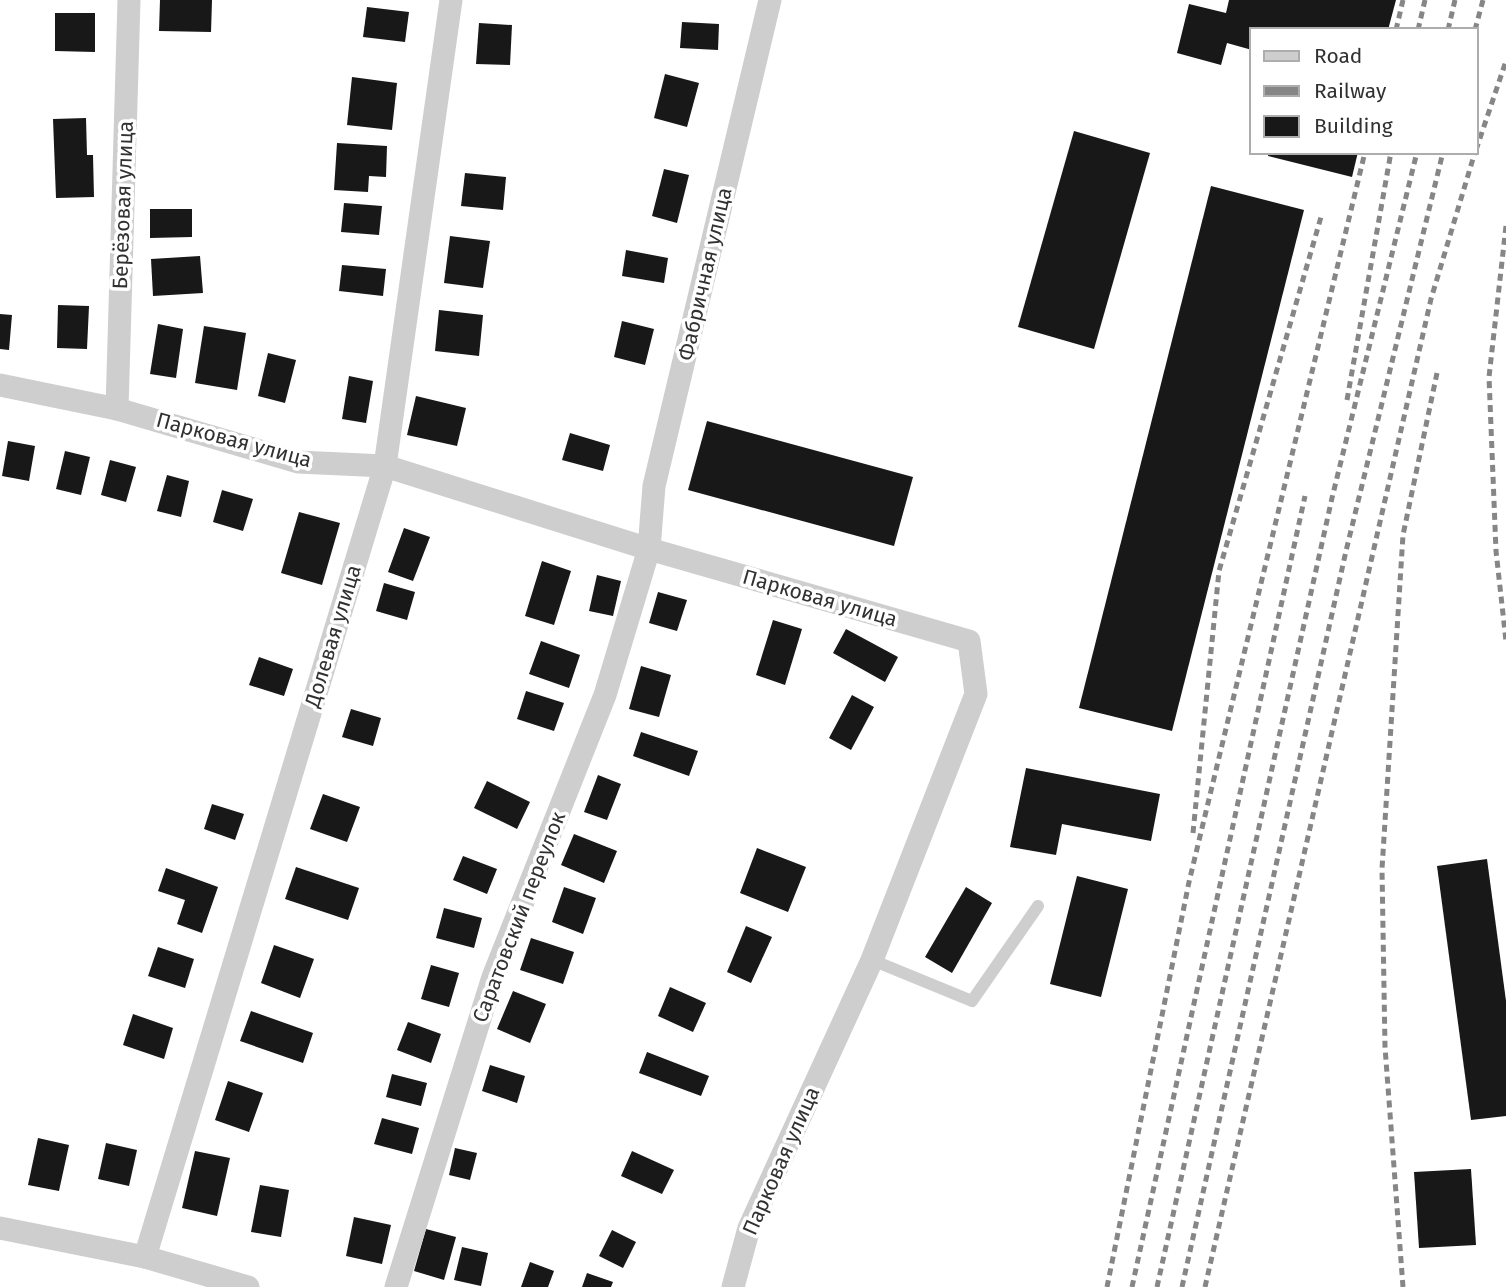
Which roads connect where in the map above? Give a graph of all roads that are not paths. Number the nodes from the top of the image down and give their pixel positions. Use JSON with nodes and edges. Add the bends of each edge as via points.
{"nodes":[{"id":1,"x":129,"y":0,"type":"edge"},
{"id":2,"x":452,"y":0,"type":"edge"},
{"id":3,"x":770,"y":0,"type":"edge"},
{"id":4,"x":0,"y":385,"type":"edge"},
{"id":5,"x":117,"y":409,"type":"junction"},
{"id":6,"x":385,"y":466,"type":"junction"},
{"id":7,"x":649,"y":549,"type":"junction"},
{"id":8,"x":1038,"y":906,"type":"dead end"},
{"id":9,"x":872,"y":960,"type":"junction"},
{"id":10,"x":0,"y":1228,"type":"edge"},
{"id":11,"x":145,"y":1257,"type":"junction"},
{"id":12,"x":248,"y":1287,"type":"edge"},
{"id":13,"x":396,"y":1287,"type":"edge"},
{"id":14,"x":733,"y":1287,"type":"edge"}],
"edges":[{"from":1,"to":5,"type":"street","name":"Берёзовая улица"},
{"from":2,"to":6,"type":"street","name":"Долевая улица"},
{"from":3,"to":7,"type":"street","name":"Фабричная улица","via":[[654,486]]},
{"from":4,"to":5,"type":"street","name":"Парковая улица"},
{"from":5,"to":6,"type":"street","name":"Парковая улица","via":[[298,461]]},
{"from":6,"to":7,"type":"street","name":"Парковая улица"},
{"from":6,"to":11,"type":"street","name":"Долевая улица"},
{"from":7,"to":9,"type":"street","name":"Парковая улица","via":[[969,641],[976,694]]},
{"from":7,"to":13,"type":"street","name":"Саратовский переулок","via":[[604,695],[493,977]]},
{"from":8,"to":9,"type":"lane","via":[[972,1002]]},
{"from":9,"to":14,"type":"street","name":"Парковая улица","via":[[749,1228]]},
{"from":10,"to":11,"type":"street"},
{"from":11,"to":12,"type":"street"}]}
